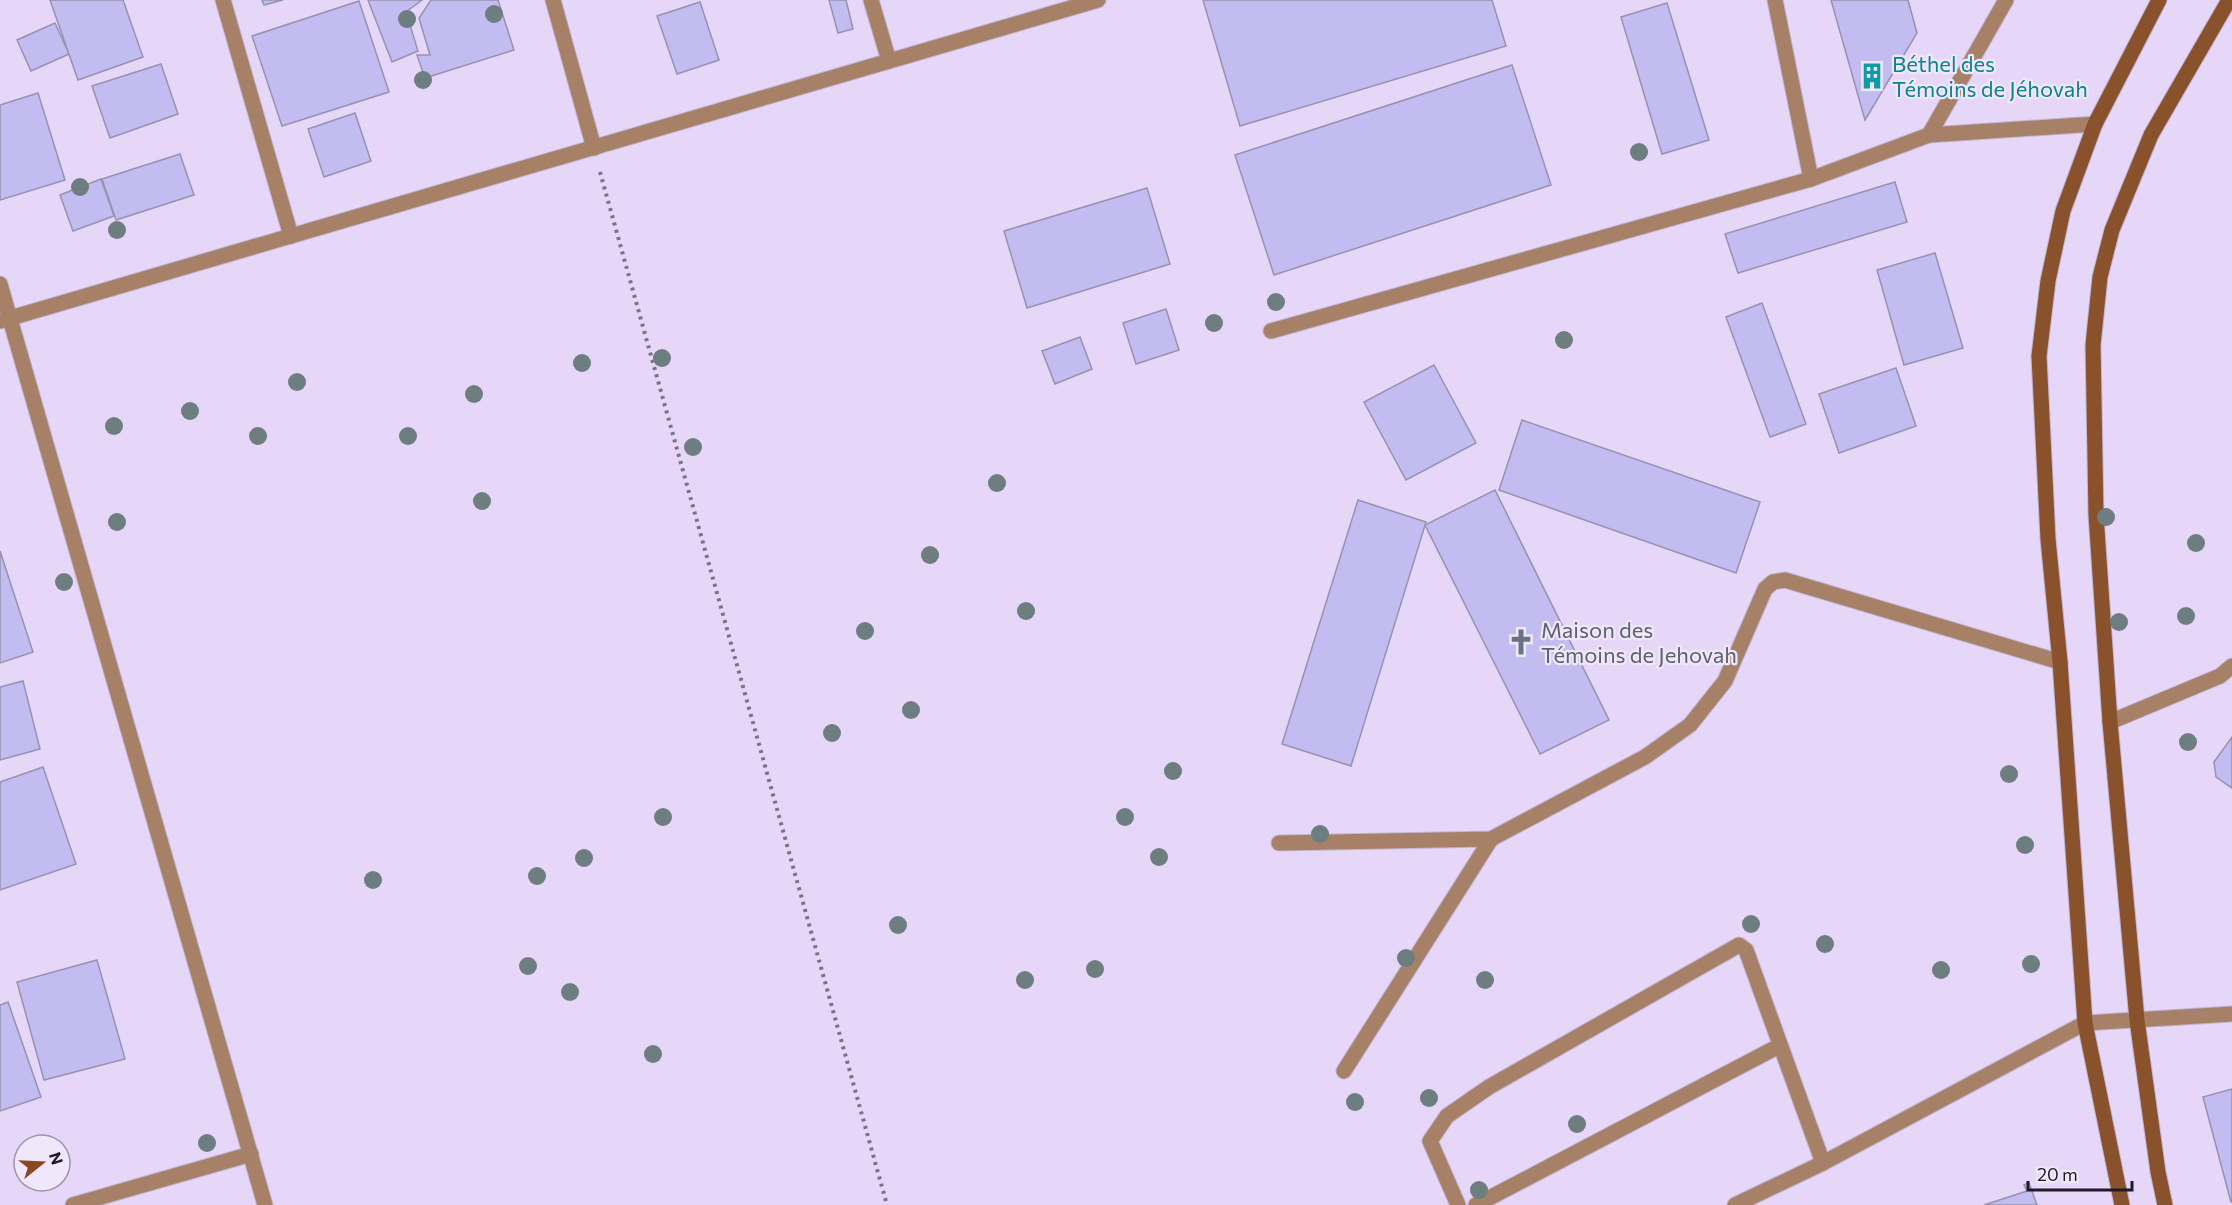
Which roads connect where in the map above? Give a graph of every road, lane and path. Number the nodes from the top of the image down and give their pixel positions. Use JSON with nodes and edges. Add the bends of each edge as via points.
{"nodes":[{"id":1,"x":223,"y":0,"type":"edge"},
{"id":2,"x":553,"y":0,"type":"edge"},
{"id":3,"x":872,"y":0,"type":"edge"},
{"id":4,"x":1098,"y":0,"type":"edge"},
{"id":5,"x":1776,"y":0,"type":"edge"},
{"id":6,"x":2006,"y":0,"type":"edge"},
{"id":7,"x":2159,"y":0,"type":"edge"},
{"id":8,"x":2229,"y":0,"type":"edge"},
{"id":9,"x":889,"y":61,"type":"junction"},
{"id":10,"x":2095,"y":124,"type":"junction"},
{"id":11,"x":1929,"y":135,"type":"junction"},
{"id":12,"x":594,"y":148,"type":"junction"},
{"id":13,"x":1811,"y":179,"type":"junction"},
{"id":14,"x":291,"y":236,"type":"junction"},
{"id":15,"x":0,"y":284,"type":"edge"},
{"id":16,"x":5,"y":320,"type":"edge"},
{"id":17,"x":1271,"y":331,"type":"dead end"},
{"id":18,"x":2060,"y":662,"type":"junction"},
{"id":19,"x":2232,"y":666,"type":"edge"},
{"id":20,"x":2110,"y":722,"type":"junction"},
{"id":21,"x":1491,"y":839,"type":"junction"},
{"id":22,"x":1279,"y":843,"type":"dead end"},
{"id":23,"x":2232,"y":1014,"type":"edge"},
{"id":24,"x":2137,"y":1020,"type":"junction"},
{"id":25,"x":2085,"y":1023,"type":"junction"},
{"id":26,"x":1779,"y":1046,"type":"junction"},
{"id":27,"x":1344,"y":1071,"type":"dead end"},
{"id":28,"x":251,"y":1154,"type":"junction"},
{"id":29,"x":1823,"y":1163,"type":"junction"},
{"id":30,"x":73,"y":1205,"type":"edge"},
{"id":31,"x":265,"y":1205,"type":"edge"},
{"id":32,"x":886,"y":1205,"type":"edge"},
{"id":33,"x":1458,"y":1205,"type":"edge"},
{"id":34,"x":1476,"y":1205,"type":"edge"},
{"id":35,"x":1735,"y":1205,"type":"edge"},
{"id":36,"x":2122,"y":1205,"type":"edge"},
{"id":37,"x":2165,"y":1205,"type":"edge"}],
"edges":[{"from":1,"to":14,"type":"street"},
{"from":2,"to":12,"type":"street"},
{"from":3,"to":9,"type":"street"},
{"from":4,"to":9,"type":"street"},
{"from":5,"to":13,"type":"street"},
{"from":6,"to":11,"type":"street"},
{"from":7,"to":10,"type":"main road"},
{"from":8,"to":20,"type":"main road","via":[[2151,135],[2112,230],[2100,277],[2093,345],[2096,515]]},
{"from":9,"to":12,"type":"street"},
{"from":10,"to":11,"type":"street"},
{"from":10,"to":18,"type":"main road","via":[[2063,211],[2048,281],[2039,356],[2048,539]]},
{"from":11,"to":13,"type":"street"},
{"from":12,"to":14,"type":"street"},
{"from":12,"to":32,"type":"path"},
{"from":13,"to":17,"type":"street"},
{"from":14,"to":16,"type":"street"},
{"from":15,"to":16,"type":"street"},
{"from":16,"to":28,"type":"street"},
{"from":18,"to":21,"type":"street","via":[[1785,580],[1773,582],[1765,589],[1725,681],[1690,725],[1646,757]]},
{"from":18,"to":25,"type":"main road"},
{"from":19,"to":20,"type":"street","via":[[2220,676]]},
{"from":20,"to":24,"type":"main road"},
{"from":21,"to":22,"type":"street"},
{"from":21,"to":27,"type":"street"},
{"from":23,"to":24,"type":"street"},
{"from":24,"to":25,"type":"street"},
{"from":24,"to":37,"type":"main road"},
{"from":25,"to":29,"type":"street"},
{"from":25,"to":36,"type":"main road"},
{"from":26,"to":29,"type":"street"},
{"from":26,"to":33,"type":"street","via":[[1746,950],[1739,945],[1489,1087],[1447,1116],[1430,1141]]},
{"from":26,"to":34,"type":"street"},
{"from":28,"to":30,"type":"street"},
{"from":28,"to":31,"type":"street"},
{"from":29,"to":35,"type":"street"}]}
